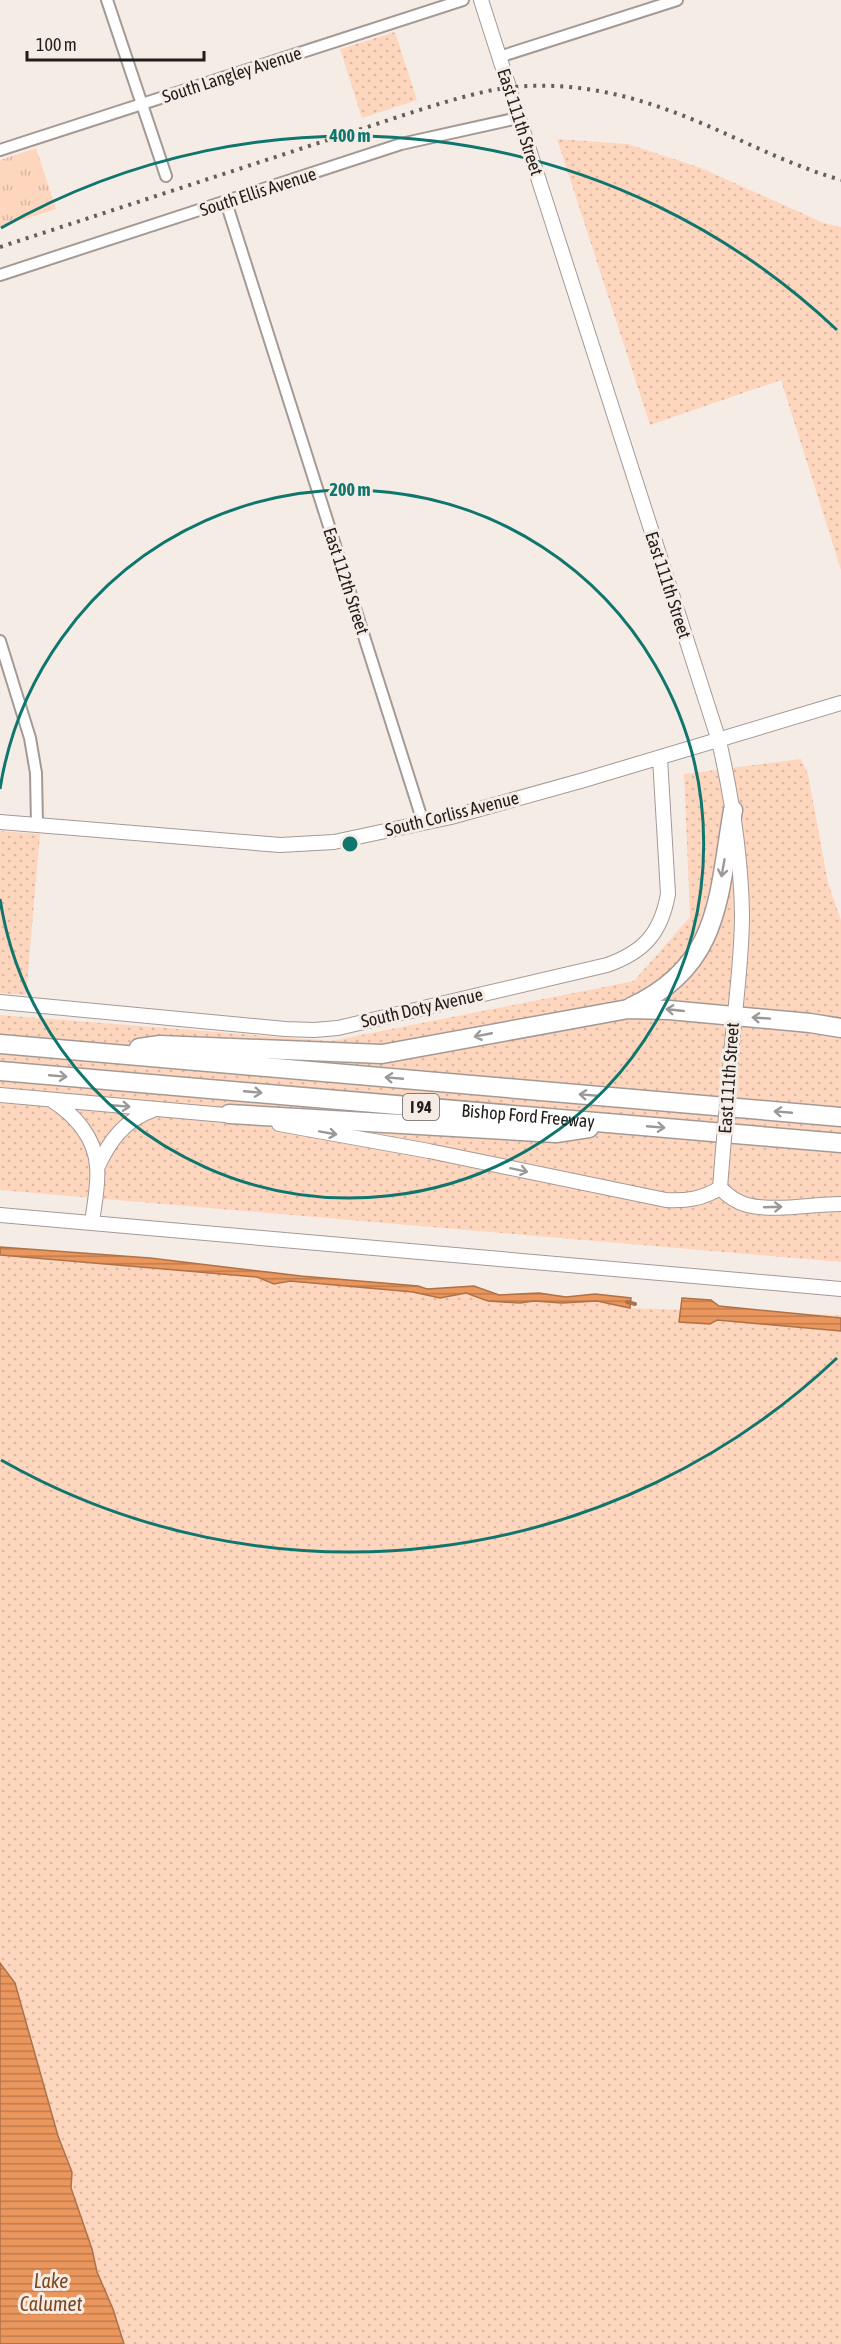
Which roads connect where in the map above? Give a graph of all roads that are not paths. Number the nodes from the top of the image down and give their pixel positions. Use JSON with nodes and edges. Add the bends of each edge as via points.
{"nodes":[{"id":1,"x":107,"y":0,"type":"edge"},
{"id":2,"x":464,"y":0,"type":"edge"},
{"id":3,"x":481,"y":0,"type":"edge"},
{"id":4,"x":677,"y":0,"type":"edge"},
{"id":5,"x":499,"y":57,"type":"junction"},
{"id":6,"x":142,"y":104,"type":"junction"},
{"id":7,"x":518,"y":118,"type":"junction"},
{"id":8,"x":0,"y":150,"type":"edge"},
{"id":9,"x":166,"y":176,"type":"dead end"},
{"id":10,"x":226,"y":202,"type":"junction"},
{"id":11,"x":0,"y":275,"type":"edge"},
{"id":12,"x":0,"y":641,"type":"edge"},
{"id":13,"x":841,"y":703,"type":"edge"},
{"id":14,"x":719,"y":741,"type":"junction"},
{"id":15,"x":660,"y":758,"type":"junction"},
{"id":16,"x":733,"y":810,"type":"junction"},
{"id":17,"x":0,"y":822,"type":"edge"},
{"id":18,"x":423,"y":822,"type":"junction"},
{"id":19,"x":37,"y":825,"type":"junction"},
{"id":20,"x":0,"y":1002,"type":"edge"},
{"id":21,"x":628,"y":1009,"type":"junction"},
{"id":22,"x":733,"y":1017,"type":"junction"},
{"id":23,"x":841,"y":1028,"type":"edge"},
{"id":24,"x":0,"y":1044,"type":"edge"},
{"id":25,"x":95,"y":1052,"type":"junction"},
{"id":26,"x":0,"y":1071,"type":"edge"},
{"id":27,"x":0,"y":1095,"type":"edge"},
{"id":28,"x":51,"y":1100,"type":"junction"},
{"id":29,"x":156,"y":1108,"type":"junction"},
{"id":30,"x":229,"y":1114,"type":"junction"},
{"id":31,"x":841,"y":1117,"type":"edge"},
{"id":32,"x":622,"y":1124,"type":"junction"},
{"id":33,"x":841,"y":1143,"type":"edge"},
{"id":34,"x":98,"y":1166,"type":"junction"},
{"id":35,"x":720,"y":1188,"type":"junction"},
{"id":36,"x":841,"y":1204,"type":"edge"},
{"id":37,"x":0,"y":1215,"type":"edge"},
{"id":38,"x":92,"y":1223,"type":"junction"},
{"id":39,"x":841,"y":1289,"type":"edge"}],
"edges":[{"from":1,"to":6,"type":"street"},
{"from":2,"to":6,"type":"street","name":"South Langley Avenue"},
{"from":3,"to":5,"type":"street","name":"East 111th Street"},
{"from":4,"to":5,"type":"street"},
{"from":5,"to":7,"type":"street","name":"East 111th Street"},
{"from":6,"to":8,"type":"street","name":"South Langley Avenue"},
{"from":6,"to":9,"type":"street"},
{"from":7,"to":10,"type":"street","name":"South Ellis Avenue","via":[[401,144]]},
{"from":7,"to":14,"type":"street","name":"East 111th Street"},
{"from":10,"to":11,"type":"street","name":"South Ellis Avenue"},
{"from":10,"to":18,"type":"street","name":"East 112th Street"},
{"from":12,"to":19,"type":"street","via":[[30,738],[36,774]]},
{"from":13,"to":14,"type":"street"},
{"from":14,"to":15,"type":"street","name":"South Corliss Avenue"},
{"from":14,"to":16,"type":"street","name":"East 111th Street"},
{"from":15,"to":18,"type":"street","name":"South Corliss Avenue"},
{"from":15,"to":20,"type":"street","name":"South Doty Avenue","via":[[668,894],[665,911],[648,942],[607,965],[323,1030]]},
{"from":16,"to":21,"type":"highway","one_way":true,"via":[[717,903],[697,956],[671,983]]},
{"from":16,"to":22,"type":"street","name":"East 111th Street","via":[[742,915]]},
{"from":17,"to":19,"type":"street","name":"South Corliss Avenue"},
{"from":18,"to":19,"type":"street","name":"South Corliss Avenue","via":[[309,845]]},
{"from":22,"to":21,"type":"highway","one_way":true},
{"from":21,"to":25,"type":"highway","one_way":true,"via":[[382,1054],[160,1045]]},
{"from":23,"to":22,"type":"highway","one_way":true},
{"from":22,"to":35,"type":"street","name":"East 111th Street","bridge":true},
{"from":24,"to":25,"type":"highway","name":"Bishop Ford Freeway","number":"I 94"},
{"from":31,"to":25,"type":"highway","name":"Bishop Ford Freeway","number":"I 94","one_way":true},
{"from":26,"to":32,"type":"highway","name":"Bishop Ford Freeway","number":"I 94","one_way":true},
{"from":27,"to":28,"type":"street"},
{"from":28,"to":29,"type":"street","one_way":true},
{"from":28,"to":34,"type":"street","via":[[81,1127]]},
{"from":29,"to":30,"type":"street"},
{"from":29,"to":34,"type":"street","via":[[121,1128]]},
{"from":30,"to":32,"type":"highway","via":[[556,1133]]},
{"from":30,"to":35,"type":"street","one_way":true,"via":[[666,1200],[700,1198]]},
{"from":32,"to":33,"type":"highway","name":"Bishop Ford Freeway","number":"I 94","one_way":true},
{"from":34,"to":38,"type":"street"},
{"from":35,"to":36,"type":"street","one_way":true,"via":[[746,1205]]},
{"from":37,"to":38,"type":"street"},
{"from":38,"to":39,"type":"street"}]}
